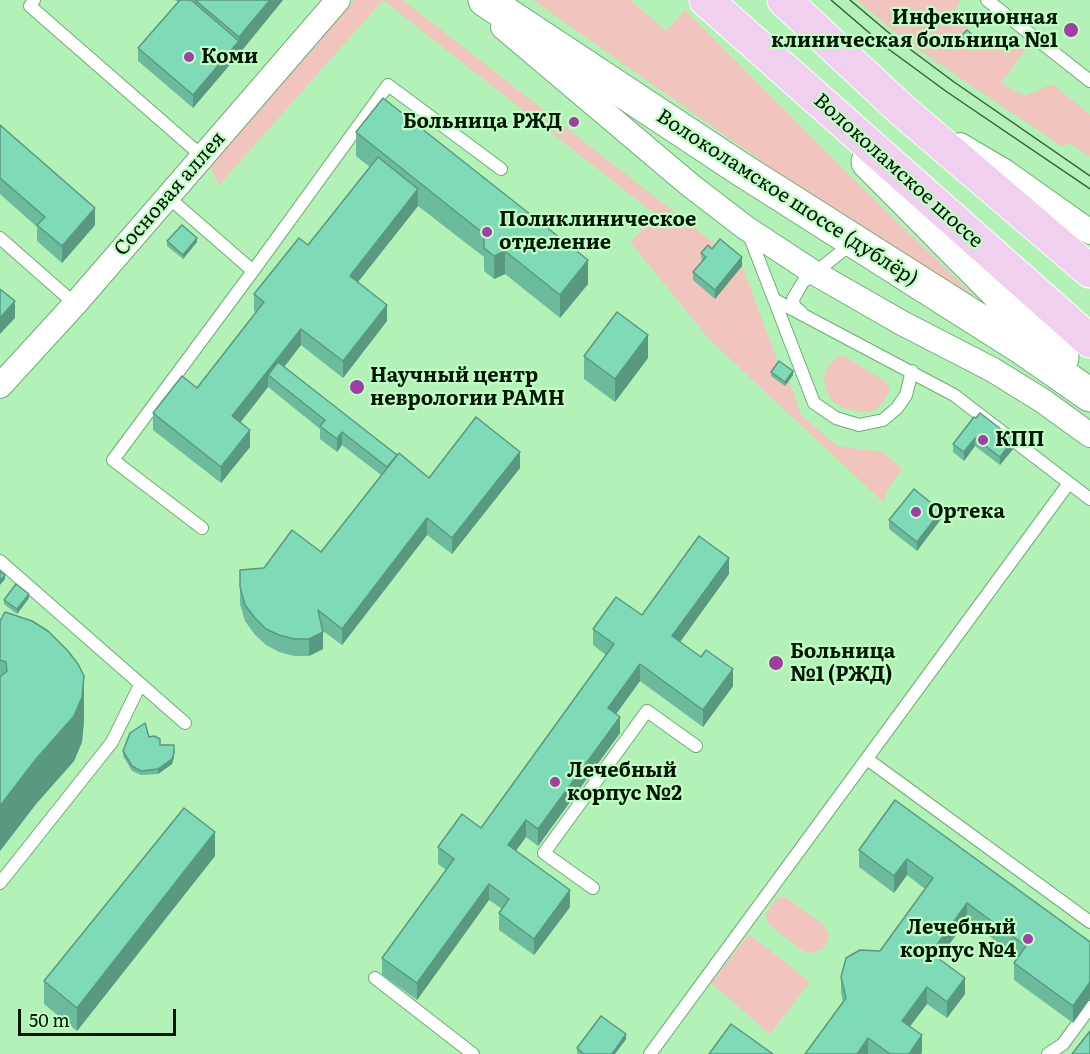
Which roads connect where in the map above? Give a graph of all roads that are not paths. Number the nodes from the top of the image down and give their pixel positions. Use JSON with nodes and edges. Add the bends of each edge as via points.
{"nodes":[{"id":1,"x":338,"y":0,"type":"edge"},
{"id":2,"x":471,"y":0,"type":"edge"},
{"id":3,"x":486,"y":0,"type":"edge"},
{"id":4,"x":784,"y":0,"type":"edge"},
{"id":5,"x":987,"y":0,"type":"edge"},
{"id":6,"x":29,"y":2,"type":"edge"},
{"id":7,"x":708,"y":2,"type":"edge"},
{"id":8,"x":1090,"y":81,"type":"edge"},
{"id":9,"x":903,"y":111,"type":"junction"},
{"id":10,"x":203,"y":157,"type":"junction"},
{"id":11,"x":501,"y":169,"type":"dead end"},
{"id":12,"x":168,"y":197,"type":"junction"},
{"id":13,"x":746,"y":228,"type":"junction"},
{"id":14,"x":1090,"y":231,"type":"edge"},
{"id":15,"x":0,"y":238,"type":"edge"},
{"id":16,"x":861,"y":246,"type":"junction"},
{"id":17,"x":253,"y":271,"type":"junction"},
{"id":18,"x":1090,"y":271,"type":"edge"},
{"id":19,"x":813,"y":272,"type":"junction"},
{"id":20,"x":775,"y":300,"type":"junction"},
{"id":21,"x":75,"y":304,"type":"junction"},
{"id":22,"x":803,"y":315,"type":"junction"},
{"id":23,"x":1090,"y":341,"type":"edge"},
{"id":24,"x":912,"y":371,"type":"junction"},
{"id":25,"x":0,"y":386,"type":"edge"},
{"id":26,"x":1090,"y":386,"type":"edge"},
{"id":27,"x":1090,"y":395,"type":"edge"},
{"id":28,"x":1090,"y":435,"type":"edge"},
{"id":29,"x":1069,"y":483,"type":"junction"},
{"id":30,"x":1090,"y":499,"type":"edge"},
{"id":31,"x":202,"y":528,"type":"dead end"},
{"id":32,"x":0,"y":561,"type":"edge"},
{"id":33,"x":140,"y":685,"type":"junction"},
{"id":34,"x":185,"y":723,"type":"dead end"},
{"id":35,"x":696,"y":746,"type":"dead end"},
{"id":36,"x":867,"y":759,"type":"junction"},
{"id":37,"x":0,"y":883,"type":"edge"},
{"id":38,"x":593,"y":888,"type":"dead end"},
{"id":39,"x":1090,"y":922,"type":"edge"},
{"id":40,"x":375,"y":978,"type":"dead end"},
{"id":41,"x":1090,"y":1007,"type":"edge"},
{"id":42,"x":474,"y":1054,"type":"edge"},
{"id":43,"x":650,"y":1054,"type":"edge"},
{"id":44,"x":1048,"y":1054,"type":"edge"}],
"edges":[{"from":1,"to":10,"type":"street","name":"Сосновая аллея"},
{"from":2,"to":13,"type":"street"},
{"from":3,"to":16,"type":"street","name":"Волоколамское шоссе (дублёр)"},
{"from":4,"to":9,"type":"main road"},
{"from":5,"to":8,"type":"lane"},
{"from":6,"to":10,"type":"lane"},
{"from":7,"to":23,"type":"main road","name":"Волоколамское шоссе"},
{"from":7,"to":26,"type":"street"},
{"from":9,"to":14,"type":"street","via":[[1004,171]]},
{"from":9,"to":18,"type":"main road"},
{"from":10,"to":12,"type":"street","name":"Сосновая аллея"},
{"from":11,"to":17,"type":"lane","via":[[388,85]]},
{"from":12,"to":17,"type":"lane"},
{"from":12,"to":21,"type":"street","name":"Сосновая аллея"},
{"from":13,"to":19,"type":"street"},
{"from":13,"to":20,"type":"lane"},
{"from":15,"to":21,"type":"lane"},
{"from":16,"to":19,"type":"lane","via":[[846,248]]},
{"from":16,"to":27,"type":"street","name":"Волоколамское шоссе (дублёр)"},
{"from":17,"to":31,"type":"lane","via":[[113,460]]},
{"from":19,"to":22,"type":"lane","via":[[793,298],[794,306]]},
{"from":19,"to":28,"type":"street","via":[[993,370]]},
{"from":20,"to":22,"type":"lane"},
{"from":20,"to":24,"type":"lane","via":[[814,403],[836,418],[860,425],[883,420],[906,394]]},
{"from":21,"to":25,"type":"street","name":"Сосновая аллея"},
{"from":22,"to":24,"type":"lane"},
{"from":24,"to":29,"type":"lane","via":[[954,395]]},
{"from":29,"to":30,"type":"lane"},
{"from":29,"to":36,"type":"lane"},
{"from":32,"to":33,"type":"lane"},
{"from":33,"to":34,"type":"lane"},
{"from":33,"to":37,"type":"lane","via":[[112,742]]},
{"from":35,"to":38,"type":"lane","via":[[647,711],[564,824],[544,853]]},
{"from":36,"to":39,"type":"lane"},
{"from":36,"to":43,"type":"lane"},
{"from":40,"to":42,"type":"lane"},
{"from":41,"to":44,"type":"lane","via":[[1063,1044]]}]}
